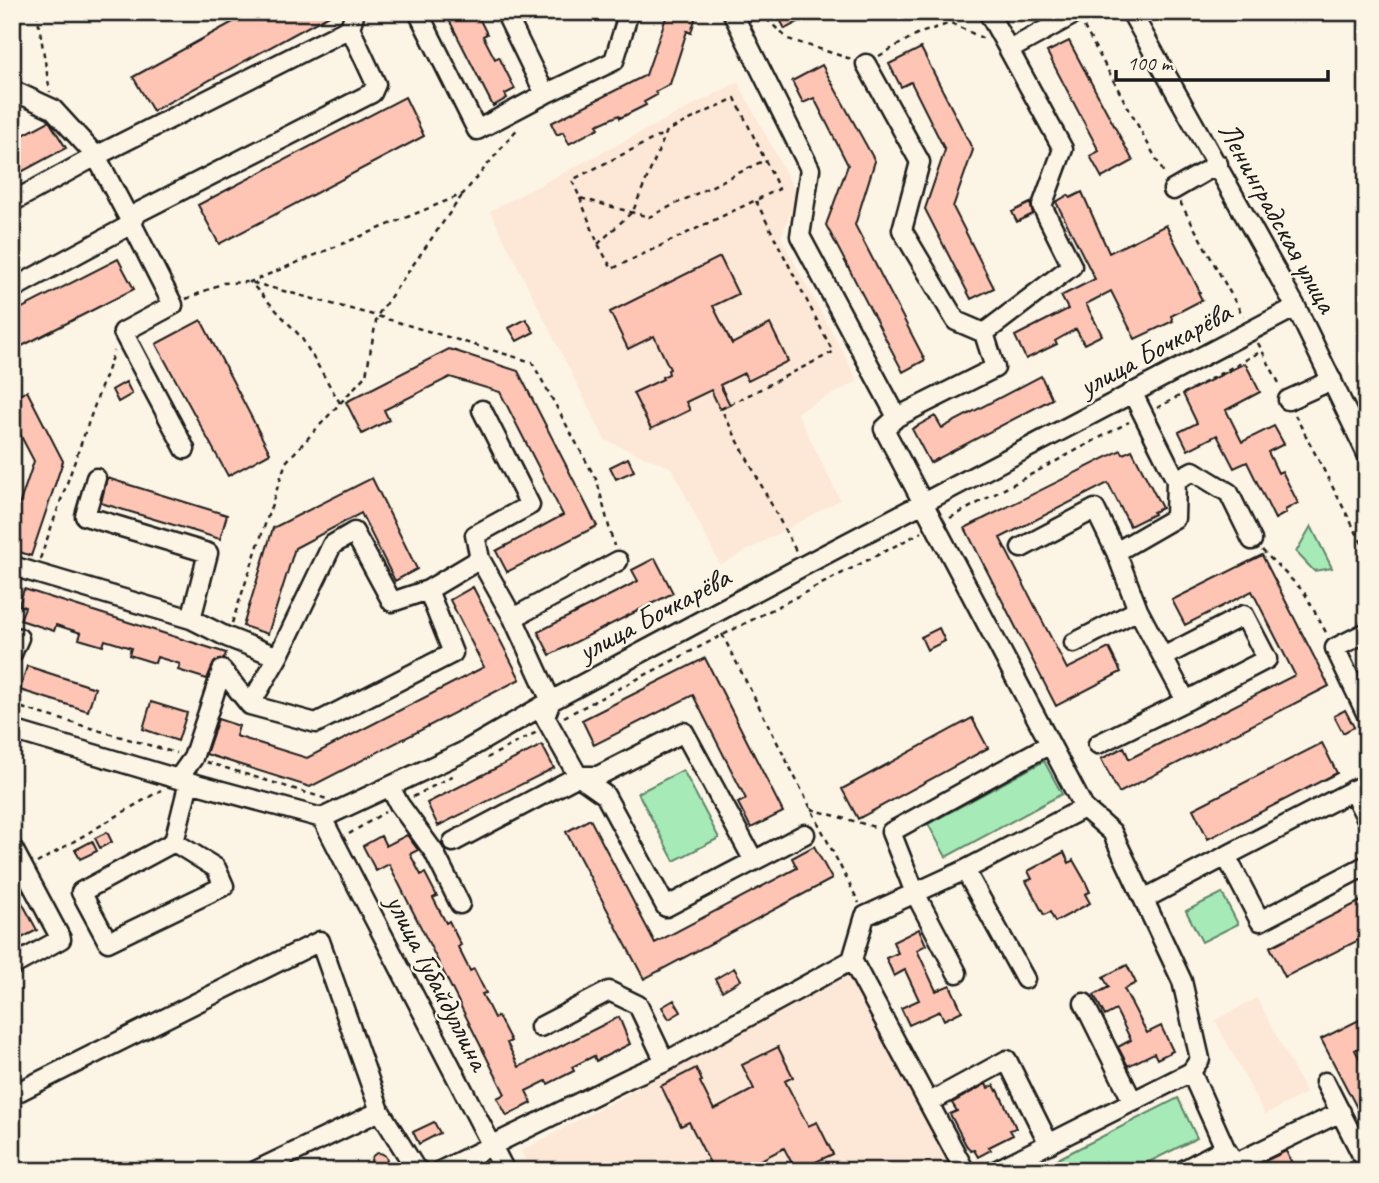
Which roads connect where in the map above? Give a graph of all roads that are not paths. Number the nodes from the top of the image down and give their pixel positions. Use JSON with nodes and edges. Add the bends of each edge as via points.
{"nodes":[{"id":1,"x":418,"y":12,"type":"edge"},
{"id":2,"x":505,"y":12,"type":"edge"},
{"id":3,"x":629,"y":12,"type":"edge"},
{"id":4,"x":732,"y":12,"type":"edge"},
{"id":5,"x":988,"y":12,"type":"edge"},
{"id":6,"x":1131,"y":12,"type":"edge"},
{"id":7,"x":1077,"y":13,"type":"edge"},
{"id":8,"x":1009,"y":50,"type":"junction"},
{"id":9,"x":866,"y":64,"type":"road end"},
{"id":10,"x":12,"y":90,"type":"edge"},
{"id":11,"x":545,"y":94,"type":"junction"},
{"id":12,"x":96,"y":156,"type":"junction"},
{"id":13,"x":1218,"y":164,"type":"junction"},
{"id":14,"x":1173,"y":190,"type":"road end"},
{"id":15,"x":12,"y":202,"type":"edge"},
{"id":16,"x":132,"y":224,"type":"junction"},
{"id":17,"x":12,"y":289,"type":"edge"},
{"id":18,"x":1296,"y":307,"type":"junction"},
{"id":19,"x":984,"y":333,"type":"junction"},
{"id":20,"x":1332,"y":380,"type":"junction"},
{"id":21,"x":1132,"y":392,"type":"junction"},
{"id":22,"x":1288,"y":400,"type":"road end"},
{"id":23,"x":482,"y":410,"type":"dead end"},
{"id":24,"x":897,"y":417,"type":"junction"},
{"id":25,"x":185,"y":449,"type":"dead end"},
{"id":26,"x":1367,"y":454,"type":"edge"},
{"id":27,"x":96,"y":478,"type":"dead end"},
{"id":28,"x":1176,"y":480,"type":"junction"},
{"id":29,"x":924,"y":503,"type":"junction"},
{"id":30,"x":1252,"y":540,"type":"road end"},
{"id":31,"x":1021,"y":548,"type":"dead end"},
{"id":32,"x":1116,"y":552,"type":"junction"},
{"id":33,"x":480,"y":559,"type":"junction"},
{"id":34,"x":618,"y":561,"type":"road end"},
{"id":35,"x":12,"y":566,"type":"edge"},
{"id":36,"x":428,"y":590,"type":"junction"},
{"id":37,"x":1138,"y":610,"type":"junction"},
{"id":38,"x":513,"y":618,"type":"junction"},
{"id":39,"x":191,"y":619,"type":"junction"},
{"id":40,"x":1367,"y":632,"type":"edge"},
{"id":41,"x":12,"y":636,"type":"edge"},
{"id":42,"x":1074,"y":643,"type":"dead end"},
{"id":43,"x":12,"y":654,"type":"edge"},
{"id":44,"x":278,"y":657,"type":"junction"},
{"id":45,"x":1163,"y":657,"type":"junction"},
{"id":46,"x":551,"y":701,"type":"junction"},
{"id":47,"x":1186,"y":701,"type":"junction"},
{"id":48,"x":250,"y":705,"type":"junction"},
{"id":49,"x":1367,"y":715,"type":"edge"},
{"id":50,"x":14,"y":736,"type":"edge"},
{"id":51,"x":1050,"y":744,"type":"junction"},
{"id":52,"x":1098,"y":744,"type":"dead end"},
{"id":53,"x":578,"y":776,"type":"junction"},
{"id":54,"x":183,"y":781,"type":"junction"},
{"id":55,"x":390,"y":787,"type":"junction"},
{"id":56,"x":1359,"y":787,"type":"edge"},
{"id":57,"x":1084,"y":808,"type":"junction"},
{"id":58,"x":322,"y":818,"type":"junction"},
{"id":59,"x":1367,"y":819,"type":"edge"},
{"id":60,"x":805,"y":834,"type":"dead end"},
{"id":61,"x":174,"y":842,"type":"junction"},
{"id":62,"x":453,"y":842,"type":"dead end"},
{"id":63,"x":12,"y":847,"type":"edge"},
{"id":64,"x":1226,"y":856,"type":"junction"},
{"id":65,"x":754,"y":860,"type":"junction"},
{"id":66,"x":1367,"y":865,"type":"edge"},
{"id":67,"x":965,"y":870,"type":"junction"},
{"id":68,"x":915,"y":893,"type":"junction"},
{"id":69,"x":1144,"y":898,"type":"junction"},
{"id":70,"x":460,"y":904,"type":"dead end"},
{"id":71,"x":852,"y":960,"type":"junction"},
{"id":72,"x":12,"y":966,"type":"edge"},
{"id":73,"x":957,"y":973,"type":"dead end"},
{"id":74,"x":1025,"y":979,"type":"dead end"},
{"id":75,"x":1084,"y":1003,"type":"dead end"},
{"id":76,"x":540,"y":1027,"type":"dead end"},
{"id":77,"x":665,"y":1062,"type":"junction"},
{"id":78,"x":1191,"y":1073,"type":"junction"},
{"id":79,"x":1325,"y":1082,"type":"dead end"},
{"id":80,"x":12,"y":1095,"type":"edge"},
{"id":81,"x":930,"y":1102,"type":"junction"},
{"id":82,"x":1133,"y":1102,"type":"junction"},
{"id":83,"x":380,"y":1111,"type":"junction"},
{"id":84,"x":1340,"y":1112,"type":"junction"},
{"id":85,"x":490,"y":1144,"type":"junction"},
{"id":86,"x":1049,"y":1144,"type":"junction"},
{"id":87,"x":1365,"y":1157,"type":"edge"},
{"id":88,"x":1234,"y":1161,"type":"edge"},
{"id":89,"x":464,"y":1165,"type":"edge"},
{"id":90,"x":254,"y":1171,"type":"edge"},
{"id":91,"x":420,"y":1171,"type":"edge"},
{"id":92,"x":440,"y":1171,"type":"edge"},
{"id":93,"x":505,"y":1171,"type":"edge"},
{"id":94,"x":965,"y":1171,"type":"edge"},
{"id":95,"x":995,"y":1171,"type":"edge"},
{"id":96,"x":1182,"y":1171,"type":"edge"}],
"edges":[{"from":1,"to":11,"type":"street","via":[[477,130]]},
{"from":2,"to":11,"type":"street"},
{"from":3,"to":11,"type":"street","via":[[614,61]]},
{"from":4,"to":24,"type":"street","via":[[810,169],[800,236]]},
{"from":5,"to":8,"type":"street"},
{"from":6,"to":13,"type":"street","name":"Ленинградская улица"},
{"from":7,"to":8,"type":"street"},
{"from":8,"to":19,"type":"street","via":[[1063,149],[1042,206],[1072,266]]},
{"from":9,"to":19,"type":"street","via":[[920,162],[902,230],[956,321]]},
{"from":10,"to":12,"type":"street","via":[[53,109]]},
{"from":12,"to":15,"type":"street"},
{"from":12,"to":16,"type":"street"},
{"from":12,"to":16,"type":"street","via":[[352,21],[376,84],[372,93],[137,213]]},
{"from":13,"to":14,"type":"street"},
{"from":13,"to":18,"type":"street","name":"Ленинградская улица"},
{"from":16,"to":17,"type":"street"},
{"from":16,"to":25,"type":"street","via":[[173,305],[123,332]]},
{"from":18,"to":20,"type":"street","name":"Ленинградская улица"},
{"from":18,"to":21,"type":"street","name":"улица Бочкарёва"},
{"from":19,"to":24,"type":"street","via":[[995,368]]},
{"from":20,"to":22,"type":"street"},
{"from":20,"to":26,"type":"street","name":"Ленинградская улица"},
{"from":21,"to":28,"type":"street"},
{"from":21,"to":29,"type":"street","name":"улица Бочкарёва"},
{"from":23,"to":33,"type":"street","via":[[530,505],[475,535]]},
{"from":24,"to":29,"type":"street","via":[[884,429]]},
{"from":27,"to":39,"type":"street","via":[[85,516],[208,553]]},
{"from":28,"to":30,"type":"street","via":[[1193,471],[1229,493]]},
{"from":28,"to":32,"type":"street","via":[[1175,518]]},
{"from":29,"to":46,"type":"street","name":"улица Бочкарёва"},
{"from":29,"to":51,"type":"street"},
{"from":31,"to":32,"type":"street","via":[[1095,509]]},
{"from":32,"to":37,"type":"street"},
{"from":33,"to":36,"type":"street"},
{"from":33,"to":38,"type":"street"},
{"from":34,"to":38,"type":"street"},
{"from":35,"to":39,"type":"street"},
{"from":36,"to":44,"type":"street","via":[[392,602],[354,532],[332,545]]},
{"from":36,"to":48,"type":"street","via":[[453,653],[316,723]]},
{"from":37,"to":42,"type":"street"},
{"from":37,"to":45,"type":"street"},
{"from":38,"to":46,"type":"street"},
{"from":39,"to":44,"type":"street"},
{"from":40,"to":49,"type":"street","via":[[1335,648]]},
{"from":41,"to":43,"type":"street","via":[[19,638]]},
{"from":44,"to":48,"type":"street"},
{"from":45,"to":47,"type":"street"},
{"from":45,"to":47,"type":"street","via":[[1244,615],[1267,659]]},
{"from":46,"to":53,"type":"street","via":[[545,717]]},
{"from":46,"to":55,"type":"street","name":"улица Бочкарёва"},
{"from":47,"to":52,"type":"street"},
{"from":48,"to":54,"type":"street","via":[[222,670]]},
{"from":50,"to":54,"type":"street"},
{"from":51,"to":57,"type":"street"},
{"from":51,"to":68,"type":"street","via":[[891,832]]},
{"from":53,"to":62,"type":"street"},
{"from":53,"to":65,"type":"street","via":[[605,795],[666,906]]},
{"from":53,"to":65,"type":"street","via":[[598,776],[684,732]]},
{"from":54,"to":58,"type":"street"},
{"from":54,"to":61,"type":"street"},
{"from":55,"to":58,"type":"street","name":"улица Бочкарёва"},
{"from":55,"to":70,"type":"street","via":[[434,852]]},
{"from":56,"to":59,"type":"street"},
{"from":56,"to":64,"type":"street"},
{"from":57,"to":67,"type":"street"},
{"from":57,"to":69,"type":"street","via":[[1112,832]]},
{"from":58,"to":85,"type":"street","name":"улица Губайдуллина"},
{"from":60,"to":65,"type":"street"},
{"from":61,"to":61,"type":"street","via":[[216,868],[224,886],[108,942],[81,892]]},
{"from":63,"to":72,"type":"street","via":[[61,939]]},
{"from":64,"to":66,"type":"street","via":[[1260,921]]},
{"from":64,"to":69,"type":"street"},
{"from":67,"to":68,"type":"street"},
{"from":67,"to":74,"type":"street"},
{"from":68,"to":71,"type":"street","via":[[865,916]]},
{"from":68,"to":73,"type":"street"},
{"from":69,"to":78,"type":"street","via":[[1182,981],[1200,1059]]},
{"from":71,"to":77,"type":"street"},
{"from":71,"to":81,"type":"street"},
{"from":75,"to":82,"type":"street"},
{"from":76,"to":77,"type":"street","via":[[609,992],[638,1005]]},
{"from":77,"to":85,"type":"street"},
{"from":78,"to":82,"type":"street"},
{"from":78,"to":88,"type":"street"},
{"from":79,"to":84,"type":"street"},
{"from":80,"to":83,"type":"street","via":[[320,942]]},
{"from":81,"to":86,"type":"street","via":[[1007,1060]]},
{"from":81,"to":94,"type":"street"},
{"from":82,"to":86,"type":"street"},
{"from":83,"to":90,"type":"street"},
{"from":83,"to":91,"type":"street"},
{"from":84,"to":87,"type":"street"},
{"from":84,"to":88,"type":"street"},
{"from":85,"to":89,"type":"street"},
{"from":85,"to":93,"type":"street","name":"улица Губайдуллина"},
{"from":86,"to":95,"type":"street"},
{"from":88,"to":96,"type":"street"},
{"from":89,"to":92,"type":"street"}]}
